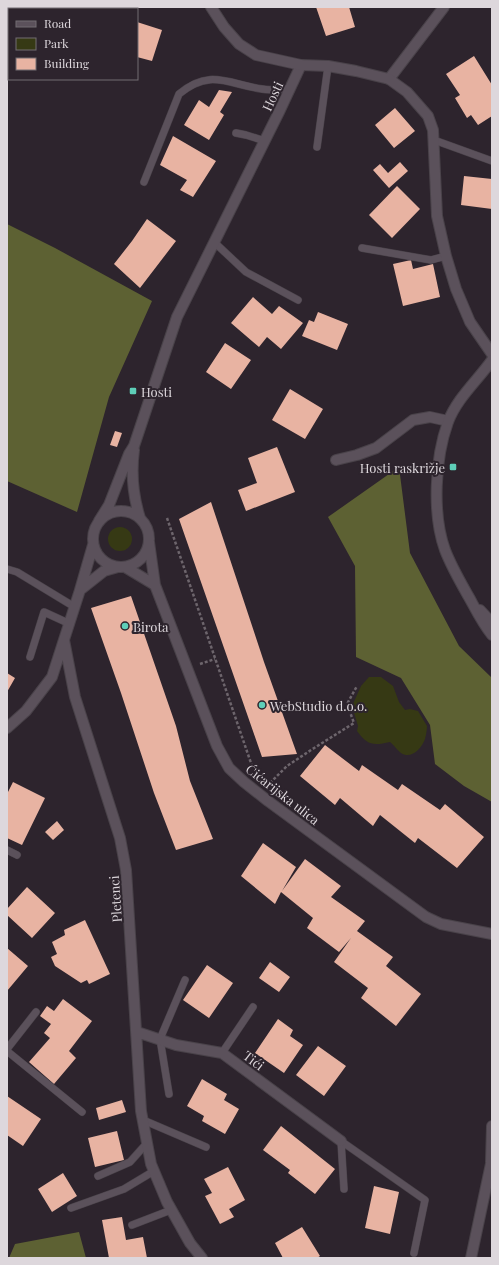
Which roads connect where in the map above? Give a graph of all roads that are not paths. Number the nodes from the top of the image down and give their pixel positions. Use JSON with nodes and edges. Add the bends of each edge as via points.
{"nodes":[{"id":1,"x":211,"y":7,"type":"edge"},
{"id":2,"x":444,"y":7,"type":"edge"},
{"id":3,"x":301,"y":65,"type":"junction"},
{"id":4,"x":328,"y":66,"type":"junction"},
{"id":5,"x":389,"y":79,"type":"junction"},
{"id":6,"x":290,"y":88,"type":"junction"},
{"id":7,"x":236,"y":133,"type":"dead end"},
{"id":8,"x":434,"y":140,"type":"junction"},
{"id":9,"x":265,"y":141,"type":"junction"},
{"id":10,"x":317,"y":147,"type":"dead end"},
{"id":11,"x":492,"y":161,"type":"edge"},
{"id":12,"x":144,"y":182,"type":"dead end"},
{"id":13,"x":214,"y":242,"type":"junction"},
{"id":14,"x":362,"y":248,"type":"dead end"},
{"id":15,"x":446,"y":256,"type":"junction"},
{"id":16,"x":298,"y":300,"type":"dead end"},
{"id":17,"x":492,"y":354,"type":"edge"},
{"id":18,"x":492,"y":360,"type":"edge"},
{"id":19,"x":448,"y":422,"type":"junction"},
{"id":20,"x":134,"y":446,"type":"junction"},
{"id":21,"x":336,"y":460,"type":"dead end"},
{"id":22,"x":140,"y":518,"type":"junction"},
{"id":23,"x":98,"y":521,"type":"junction"},
{"id":24,"x":149,"y":542,"type":"junction"},
{"id":25,"x":93,"y":545,"type":"junction"},
{"id":26,"x":121,"y":567,"type":"junction"},
{"id":27,"x":7,"y":569,"type":"edge"},
{"id":28,"x":155,"y":585,"type":"junction"},
{"id":29,"x":80,"y":590,"type":"junction"},
{"id":30,"x":470,"y":598,"type":"junction"},
{"id":31,"x":73,"y":606,"type":"junction"},
{"id":32,"x":68,"y":623,"type":"junction"},
{"id":33,"x":492,"y":623,"type":"edge"},
{"id":34,"x":492,"y":636,"type":"edge"},
{"id":35,"x":64,"y":640,"type":"junction"},
{"id":36,"x":30,"y":657,"type":"dead end"},
{"id":37,"x":7,"y":728,"type":"edge"},
{"id":38,"x":7,"y":850,"type":"edge"},
{"id":39,"x":17,"y":855,"type":"dead end"},
{"id":40,"x":492,"y":934,"type":"edge"},
{"id":41,"x":185,"y":980,"type":"dead end"},
{"id":42,"x":253,"y":1007,"type":"dead end"},
{"id":43,"x":36,"y":1012,"type":"dead end"},
{"id":44,"x":137,"y":1032,"type":"junction"},
{"id":45,"x":160,"y":1040,"type":"junction"},
{"id":46,"x":7,"y":1050,"type":"edge"},
{"id":47,"x":222,"y":1053,"type":"junction"},
{"id":48,"x":169,"y":1094,"type":"dead end"},
{"id":49,"x":82,"y":1112,"type":"dead end"},
{"id":50,"x":142,"y":1120,"type":"junction"},
{"id":51,"x":492,"y":1126,"type":"edge"},
{"id":52,"x":341,"y":1141,"type":"junction"},
{"id":53,"x":147,"y":1143,"type":"junction"},
{"id":54,"x":206,"y":1147,"type":"dead end"},
{"id":55,"x":492,"y":1160,"type":"edge"},
{"id":56,"x":153,"y":1167,"type":"junction"},
{"id":57,"x":98,"y":1176,"type":"dead end"},
{"id":58,"x":344,"y":1189,"type":"dead end"},
{"id":59,"x":71,"y":1208,"type":"dead end"},
{"id":60,"x":171,"y":1210,"type":"junction"},
{"id":61,"x":132,"y":1224,"type":"dead end"},
{"id":62,"x":414,"y":1253,"type":"dead end"},
{"id":63,"x":202,"y":1258,"type":"edge"},
{"id":64,"x":471,"y":1258,"type":"edge"}],
"edges":[{"from":1,"to":3,"type":"street","via":[[239,44],[256,55]]},
{"from":2,"to":5,"type":"street"},
{"from":3,"to":4,"type":"street"},
{"from":3,"to":6,"type":"street","name":"Hosti"},
{"from":4,"to":5,"type":"street"},
{"from":4,"to":10,"type":"lane"},
{"from":5,"to":8,"type":"street","via":[[407,92],[428,116]]},
{"from":6,"to":9,"type":"street","name":"Hosti"},
{"from":6,"to":12,"type":"lane","via":[[264,90],[218,78],[202,80],[189,86],[179,94]]},
{"from":7,"to":9,"type":"lane"},
{"from":8,"to":11,"type":"lane"},
{"from":8,"to":15,"type":"street","via":[[437,216]]},
{"from":9,"to":13,"type":"street","name":"Hosti"},
{"from":13,"to":16,"type":"lane","via":[[246,272]]},
{"from":13,"to":20,"type":"street","name":"Hosti","via":[[177,317]]},
{"from":14,"to":15,"type":"lane","via":[[431,260]]},
{"from":15,"to":17,"type":"street","via":[[456,290],[470,322]]},
{"from":18,"to":19,"type":"street","via":[[466,391]]},
{"from":19,"to":21,"type":"street","via":[[430,417],[413,420],[376,448]]},
{"from":19,"to":30,"type":"street","via":[[438,470],[438,524],[445,550]]},
{"from":20,"to":22,"type":"street","name":"Hosti","via":[[133,486]]},
{"from":20,"to":23,"type":"street","name":"Hosti","via":[[109,506]]},
{"from":22,"to":23,"type":"street","via":[[123,510],[114,511]]},
{"from":22,"to":24,"type":"street","via":[[148,533]]},
{"from":23,"to":25,"type":"street","via":[[92,536]]},
{"from":24,"to":26,"type":"street","via":[[141,559],[134,564]]},
{"from":24,"to":28,"type":"street","name":"Ćićarijska ulica"},
{"from":25,"to":26,"type":"street","via":[[102,560]]},
{"from":25,"to":29,"type":"street","name":"Pletenci"},
{"from":26,"to":28,"type":"street"},
{"from":26,"to":29,"type":"street","name":"Pletenci","via":[[104,571]]},
{"from":27,"to":31,"type":"lane","via":[[17,572]]},
{"from":28,"to":40,"type":"street","name":"Ćićarijska ulica","via":[[217,746],[229,768],[244,782],[426,917],[441,924]]},
{"from":29,"to":31,"type":"street","name":"Pletenci"},
{"from":30,"to":33,"type":"street"},
{"from":30,"to":34,"type":"street"},
{"from":31,"to":32,"type":"street","name":"Pletenci"},
{"from":32,"to":35,"type":"street","name":"Pletenci"},
{"from":32,"to":36,"type":"lane","via":[[44,612]]},
{"from":35,"to":37,"type":"street","name":"Pletenci","via":[[52,678],[26,711]]},
{"from":35,"to":44,"type":"street","name":"Pletenci","via":[[75,697],[120,838],[126,870]]},
{"from":38,"to":39,"type":"lane"},
{"from":41,"to":45,"type":"lane"},
{"from":42,"to":47,"type":"lane"},
{"from":43,"to":46,"type":"lane"},
{"from":44,"to":45,"type":"street","name":"Tići"},
{"from":44,"to":50,"type":"street","name":"Pletenci"},
{"from":45,"to":47,"type":"street","name":"Tići"},
{"from":45,"to":48,"type":"lane"},
{"from":46,"to":49,"type":"lane"},
{"from":47,"to":52,"type":"street","name":"Tići"},
{"from":50,"to":53,"type":"street","name":"Pletenci"},
{"from":50,"to":54,"type":"lane"},
{"from":51,"to":55,"type":"street"},
{"from":52,"to":58,"type":"lane"},
{"from":52,"to":62,"type":"lane","via":[[425,1200]]},
{"from":53,"to":56,"type":"street","name":"Pletenci"},
{"from":53,"to":57,"type":"lane","via":[[130,1162]]},
{"from":55,"to":64,"type":"street"},
{"from":56,"to":59,"type":"lane","via":[[124,1189]]},
{"from":56,"to":60,"type":"street"},
{"from":60,"to":61,"type":"lane"},
{"from":60,"to":63,"type":"street"}]}
